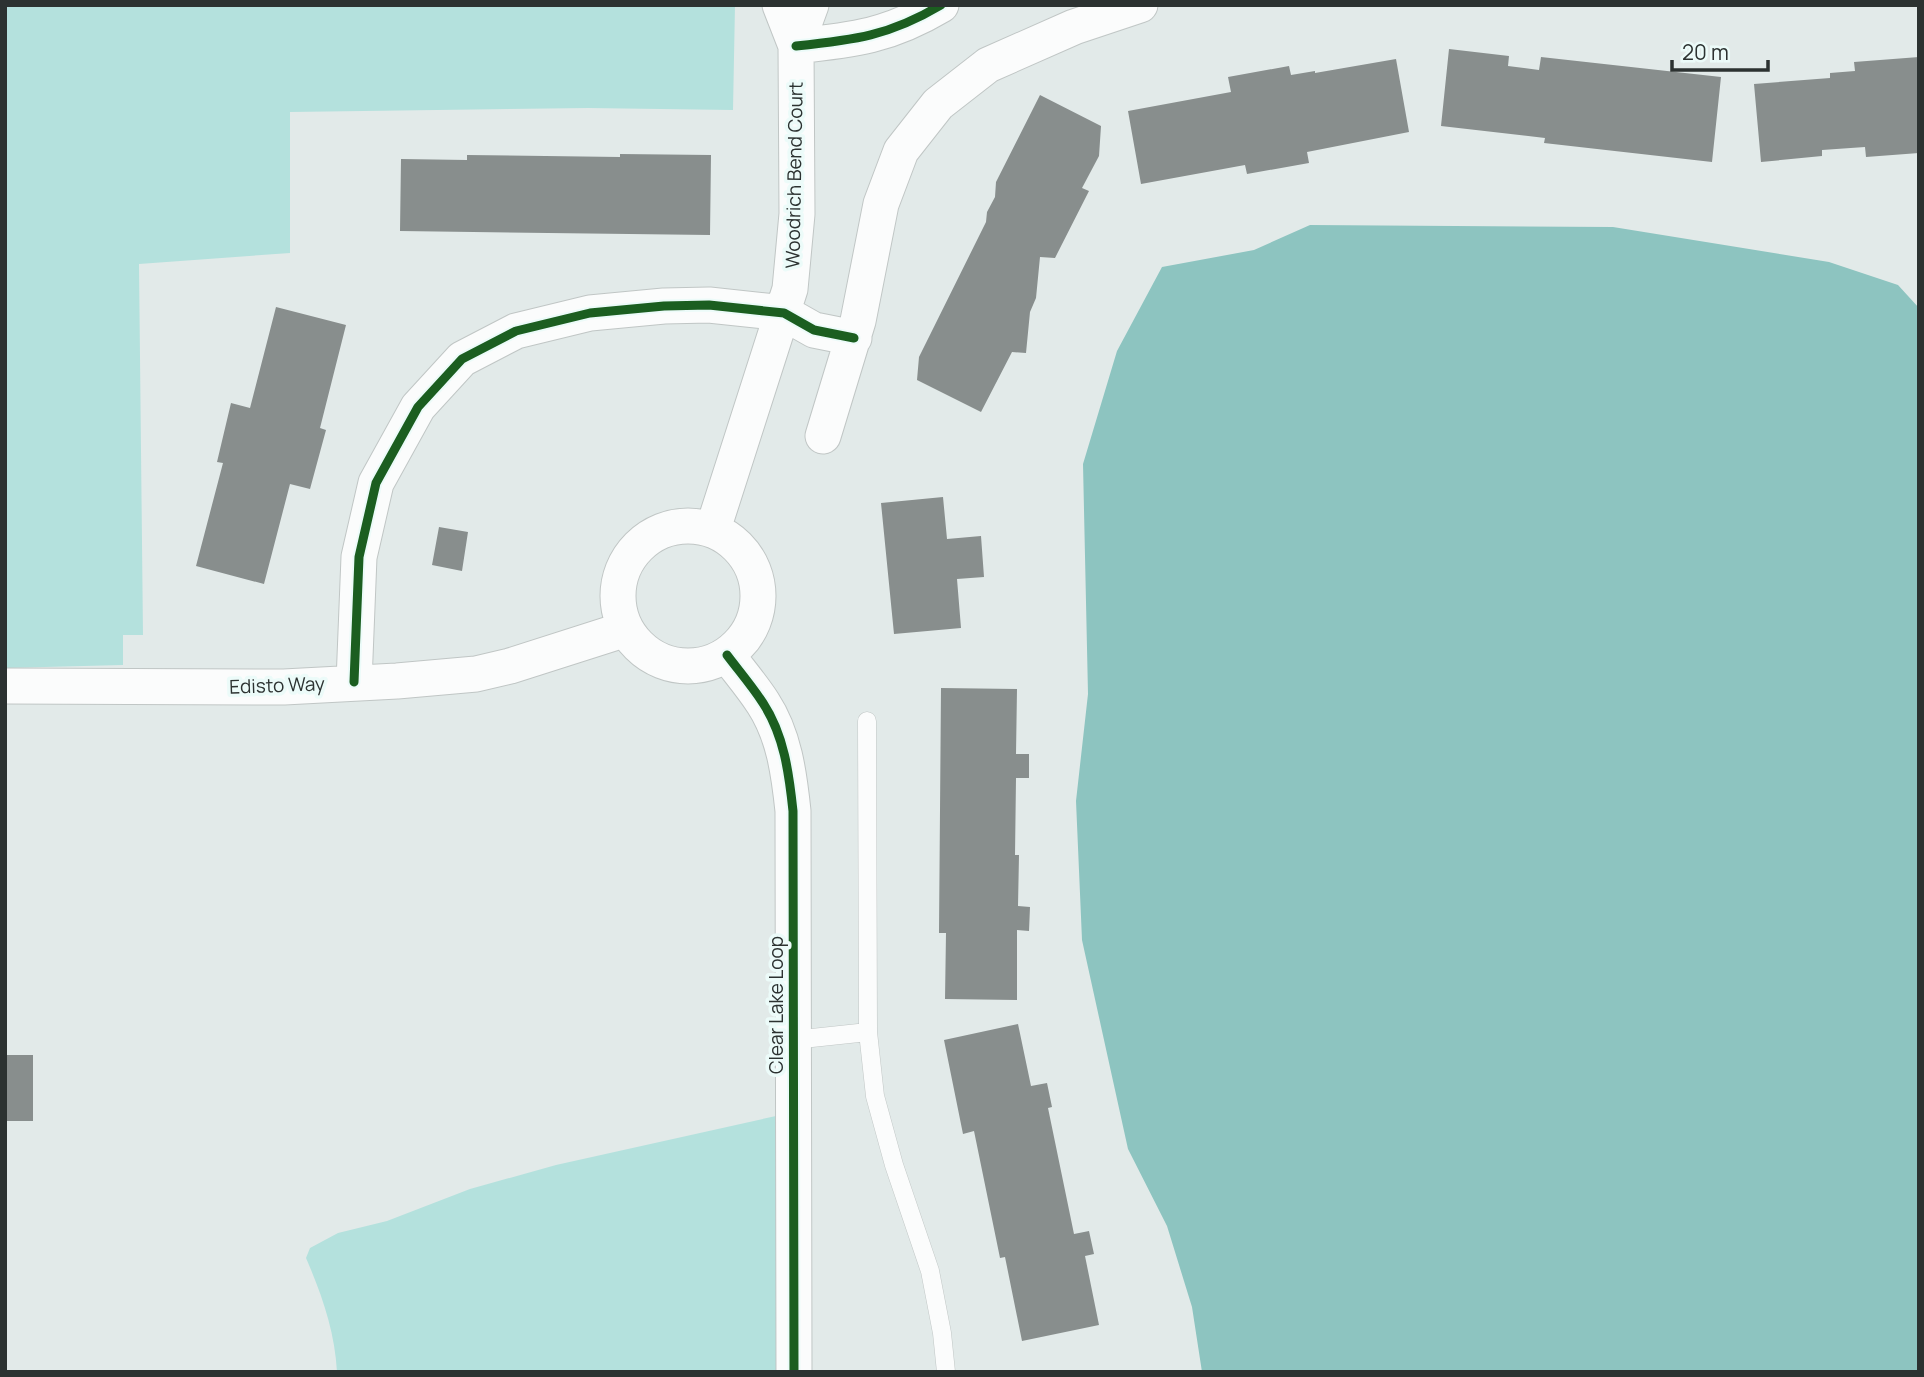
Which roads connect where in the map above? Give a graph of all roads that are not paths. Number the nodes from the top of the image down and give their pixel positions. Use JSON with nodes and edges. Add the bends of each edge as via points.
{"nodes":[{"id":1,"x":780,"y":5,"type":"edge"},
{"id":2,"x":811,"y":5,"type":"edge"},
{"id":3,"x":941,"y":5,"type":"edge"},
{"id":4,"x":1140,"y":5,"type":"edge"},
{"id":5,"x":796,"y":46,"type":"junction"},
{"id":6,"x":784,"y":313,"type":"junction"},
{"id":7,"x":854,"y":338,"type":"junction"},
{"id":8,"x":823,"y":436,"type":"dead end"},
{"id":9,"x":713,"y":529,"type":"junction"},
{"id":10,"x":626,"y":629,"type":"junction"},
{"id":11,"x":727,"y":655,"type":"junction"},
{"id":12,"x":354,"y":682,"type":"junction"},
{"id":13,"x":5,"y":686,"type":"edge"},
{"id":14,"x":867,"y":721,"type":"dead end"},
{"id":15,"x":868,"y":1032,"type":"junction"},
{"id":16,"x":793,"y":1040,"type":"junction"},
{"id":17,"x":794,"y":1372,"type":"edge"},
{"id":18,"x":946,"y":1372,"type":"edge"}],
"edges":[{"from":1,"to":5,"type":"street"},
{"from":2,"to":5,"type":"street"},
{"from":3,"to":5,"type":"street","via":[[880,34]]},
{"from":4,"to":7,"type":"street","via":[[1074,27],[988,65],[938,104],[901,152],[890,177]]},
{"from":5,"to":6,"type":"street","name":"Woodrich Bend Court","via":[[797,214]]},
{"from":6,"to":7,"type":"street","via":[[814,330]]},
{"from":6,"to":9,"type":"street","name":"Woodrich Bend Court"},
{"from":6,"to":12,"type":"street","via":[[709,305],[590,313],[516,331],[462,359],[418,407],[376,483],[359,557]]},
{"from":7,"to":8,"type":"street"},
{"from":9,"to":10,"type":"street","via":[[671,527],[651,535],[635,549],[618,588]]},
{"from":9,"to":11,"type":"street","via":[[733,540],[757,576],[755,621],[744,640]]},
{"from":10,"to":11,"type":"street","via":[[641,648],[671,664],[706,664]]},
{"from":10,"to":12,"type":"street","name":"Edisto Way","via":[[476,674]]},
{"from":11,"to":16,"type":"street","name":"Clear Lake Loop","via":[[764,705],[789,770]]},
{"from":12,"to":13,"type":"street","name":"Edisto Way","via":[[284,687]]},
{"from":14,"to":15,"type":"lane"},
{"from":15,"to":16,"type":"lane"},
{"from":15,"to":18,"type":"lane","via":[[875,1096],[930,1271]]},
{"from":16,"to":17,"type":"street","name":"Clear Lake Loop"}]}
